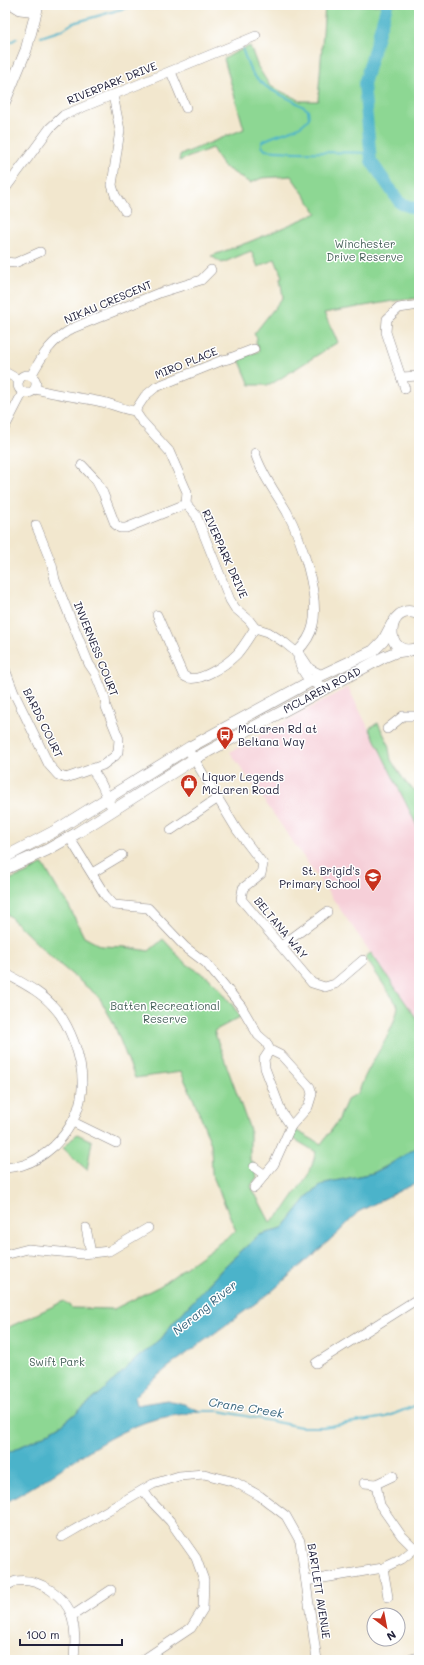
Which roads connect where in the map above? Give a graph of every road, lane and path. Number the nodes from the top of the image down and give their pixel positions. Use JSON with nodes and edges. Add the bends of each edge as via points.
{"nodes":[{"id":1,"x":12,"y":5,"type":"edge"},
{"id":2,"x":25,"y":8,"type":"edge"},
{"id":3,"x":38,"y":9,"type":"edge"},
{"id":4,"x":256,"y":36,"type":"dead end"},
{"id":5,"x":171,"y":72,"type":"junction"},
{"id":6,"x":114,"y":95,"type":"junction"},
{"id":7,"x":5,"y":101,"type":"edge"},
{"id":8,"x":186,"y":108,"type":"dead end"},
{"id":9,"x":5,"y":189,"type":"edge"},
{"id":10,"x":124,"y":212,"type":"dead end"},
{"id":11,"x":40,"y":252,"type":"dead end"},
{"id":12,"x":5,"y":262,"type":"edge"},
{"id":13,"x":211,"y":270,"type":"dead end"},
{"id":14,"x":419,"y":305,"type":"edge"},
{"id":15,"x":254,"y":349,"type":"dead end"},
{"id":16,"x":5,"y":372,"type":"edge"},
{"id":17,"x":32,"y":376,"type":"junction"},
{"id":18,"x":419,"y":376,"type":"edge"},
{"id":19,"x":401,"y":377,"type":"junction"},
{"id":20,"x":19,"y":380,"type":"junction"},
{"id":21,"x":35,"y":389,"type":"junction"},
{"id":22,"x":405,"y":389,"type":"dead end"},
{"id":23,"x":22,"y":392,"type":"junction"},
{"id":24,"x":134,"y":411,"type":"junction"},
{"id":25,"x":5,"y":427,"type":"edge"},
{"id":26,"x":255,"y":453,"type":"dead end"},
{"id":27,"x":82,"y":465,"type":"dead end"},
{"id":28,"x":186,"y":504,"type":"junction"},
{"id":29,"x":36,"y":525,"type":"dead end"},
{"id":30,"x":418,"y":612,"type":"edge"},
{"id":31,"x":157,"y":615,"type":"dead end"},
{"id":32,"x":392,"y":624,"type":"junction"},
{"id":33,"x":254,"y":628,"type":"junction"},
{"id":34,"x":415,"y":650,"type":"edge"},
{"id":35,"x":296,"y":653,"type":"junction"},
{"id":36,"x":5,"y":669,"type":"edge"},
{"id":37,"x":322,"y":675,"type":"junction"},
{"id":38,"x":309,"y":682,"type":"junction"},
{"id":39,"x":327,"y":687,"type":"junction"},
{"id":40,"x":419,"y":716,"type":"edge"},
{"id":41,"x":387,"y":729,"type":"dead end"},
{"id":42,"x":188,"y":748,"type":"junction"},
{"id":43,"x":194,"y":758,"type":"junction"},
{"id":44,"x":91,"y":769,"type":"junction"},
{"id":45,"x":218,"y":798,"type":"junction"},
{"id":46,"x":107,"y":799,"type":"junction"},
{"id":47,"x":113,"y":810,"type":"junction"},
{"id":48,"x":172,"y":830,"type":"dead end"},
{"id":49,"x":70,"y":837,"type":"junction"},
{"id":50,"x":6,"y":854,"type":"edge"},
{"id":51,"x":122,"y":855,"type":"dead end"},
{"id":52,"x":5,"y":869,"type":"edge"},
{"id":53,"x":92,"y":873,"type":"junction"},
{"id":54,"x":326,"y":912,"type":"dead end"},
{"id":55,"x":281,"y":946,"type":"junction"},
{"id":56,"x":363,"y":960,"type":"dead end"},
{"id":57,"x":5,"y":973,"type":"edge"},
{"id":58,"x":270,"y":1050,"type":"junction"},
{"id":59,"x":74,"y":1122,"type":"junction"},
{"id":60,"x":292,"y":1126,"type":"junction"},
{"id":61,"x":116,"y":1143,"type":"dead end"},
{"id":62,"x":254,"y":1167,"type":"dead end"},
{"id":63,"x":5,"y":1168,"type":"edge"},
{"id":64,"x":265,"y":1175,"type":"junction"},
{"id":65,"x":254,"y":1188,"type":"dead end"},
{"id":66,"x":86,"y":1228,"type":"dead end"},
{"id":67,"x":148,"y":1228,"type":"dead end"},
{"id":68,"x":91,"y":1253,"type":"junction"},
{"id":69,"x":5,"y":1255,"type":"edge"},
{"id":70,"x":419,"y":1298,"type":"edge"},
{"id":71,"x":316,"y":1363,"type":"dead end"},
{"id":72,"x":393,"y":1476,"type":"dead end"},
{"id":73,"x":364,"y":1483,"type":"dead end"},
{"id":74,"x":376,"y":1484,"type":"junction"},
{"id":75,"x":143,"y":1490,"type":"junction"},
{"id":76,"x":62,"y":1537,"type":"dead end"},
{"id":77,"x":417,"y":1547,"type":"edge"},
{"id":78,"x":383,"y":1568,"type":"junction"},
{"id":79,"x":306,"y":1581,"type":"junction"},
{"id":80,"x":5,"y":1586,"type":"edge"},
{"id":81,"x":111,"y":1590,"type":"dead end"},
{"id":82,"x":388,"y":1597,"type":"dead end"},
{"id":83,"x":72,"y":1616,"type":"junction"},
{"id":84,"x":419,"y":1658,"type":"edge"},
{"id":85,"x":74,"y":1660,"type":"edge"},
{"id":86,"x":143,"y":1660,"type":"edge"},
{"id":87,"x":317,"y":1660,"type":"edge"},
{"id":88,"x":411,"y":1660,"type":"edge"}],
"edges":[{"from":1,"to":2,"type":"street","via":[[20,10]]},
{"from":2,"to":3,"type":"street"},
{"from":3,"to":7,"type":"main road","via":[[20,69]]},
{"from":4,"to":5,"type":"street","name":"RIVERPARK DRIVE"},
{"from":5,"to":6,"type":"street","name":"RIVERPARK DRIVE"},
{"from":5,"to":8,"type":"street"},
{"from":6,"to":9,"type":"street","name":"RIVERPARK DRIVE","via":[[64,115],[50,128]]},
{"from":6,"to":10,"type":"street","via":[[120,130],[112,185],[114,195]]},
{"from":11,"to":12,"type":"street","via":[[15,263]]},
{"from":13,"to":17,"type":"street","name":"NIKAU CRESCENT","via":[[201,280],[159,293],[68,331],[53,342]]},
{"from":14,"to":19,"type":"street","via":[[399,308],[387,319],[386,332]]},
{"from":15,"to":24,"type":"street","name":"MIRO PLACE","via":[[161,384],[146,396]]},
{"from":16,"to":20,"type":"street"},
{"from":17,"to":20,"type":"street","via":[[26,375]]},
{"from":17,"to":21,"type":"street","via":[[36,382]]},
{"from":18,"to":19,"type":"street"},
{"from":19,"to":22,"type":"street"},
{"from":20,"to":23,"type":"street","via":[[18,388]]},
{"from":21,"to":23,"type":"street","via":[[28,393]]},
{"from":21,"to":24,"type":"street","via":[[103,402]]},
{"from":23,"to":25,"type":"street"},
{"from":24,"to":28,"type":"street","name":"RIVERPARK DRIVE","via":[[166,446],[173,458],[187,492]]},
{"from":26,"to":35,"type":"street","via":[[259,466],[288,513],[310,574],[315,614],[313,626],[306,642]]},
{"from":27,"to":28,"type":"street","via":[[96,480],[115,524],[120,528],[126,528]]},
{"from":28,"to":33,"type":"street","name":"RIVERPARK DRIVE","via":[[196,515],[232,605]]},
{"from":29,"to":44,"type":"street","name":"INVERNESS COURT","via":[[52,565],[55,580],[95,673],[119,739],[115,756]]},
{"from":30,"to":32,"type":"main road","via":[[403,613]]},
{"from":31,"to":33,"type":"street","via":[[181,671],[189,679],[199,678],[228,662],[241,649]]},
{"from":32,"to":34,"type":"main road","via":[[394,642]]},
{"from":32,"to":37,"type":"main road","name":"MCLAREN ROAD","via":[[383,641],[373,650]]},
{"from":33,"to":35,"type":"street","name":"RIVERPARK DRIVE","via":[[268,632]]},
{"from":34,"to":39,"type":"main road","name":"MCLAREN ROAD","via":[[384,656]]},
{"from":35,"to":37,"type":"street","name":"RIVERPARK DRIVE","via":[[310,669]]},
{"from":35,"to":38,"type":"street","name":"RIVERPARK DRIVE"},
{"from":36,"to":44,"type":"street","name":"BARDS COURT","via":[[14,693],[53,771],[66,778]]},
{"from":37,"to":38,"type":"main road","name":"MCLAREN ROAD"},
{"from":38,"to":39,"type":"street"},
{"from":38,"to":42,"type":"main road","name":"MCLAREN ROAD"},
{"from":39,"to":43,"type":"main road","name":"MCLAREN ROAD"},
{"from":40,"to":41,"type":"street","via":[[403,716]]},
{"from":42,"to":43,"type":"street","name":"BELTANA WAY"},
{"from":42,"to":46,"type":"main road","name":"MCLAREN ROAD"},
{"from":43,"to":45,"type":"street","name":"BELTANA WAY"},
{"from":43,"to":47,"type":"main road","name":"MCLAREN ROAD"},
{"from":44,"to":46,"type":"street","via":[[99,793]]},
{"from":45,"to":48,"type":"street"},
{"from":45,"to":55,"type":"street","name":"BELTANA WAY","via":[[237,830],[263,864],[261,874],[242,888],[241,898]]},
{"from":46,"to":47,"type":"street"},
{"from":46,"to":50,"type":"main road","name":"MCLAREN ROAD","via":[[46,836]]},
{"from":47,"to":49,"type":"main road","name":"MCLAREN ROAD"},
{"from":49,"to":52,"type":"main road","name":"MCLAREN ROAD"},
{"from":49,"to":53,"type":"street"},
{"from":51,"to":53,"type":"street"},
{"from":53,"to":58,"type":"street","via":[[114,906],[148,908],[185,947],[206,963],[241,1006]]},
{"from":54,"to":55,"type":"street"},
{"from":55,"to":56,"type":"street","name":"BELTANA WAY","via":[[312,983],[325,987],[335,984]]},
{"from":57,"to":59,"type":"street","via":[[42,995],[54,1006],[69,1030],[78,1053],[82,1076],[81,1096]]},
{"from":58,"to":60,"type":"street","via":[[264,1059],[265,1068],[282,1113]]},
{"from":58,"to":60,"type":"street","via":[[282,1056],[310,1087],[312,1094],[308,1107]]},
{"from":59,"to":61,"type":"street"},
{"from":59,"to":63,"type":"street","via":[[46,1154],[24,1165]]},
{"from":60,"to":64,"type":"street","via":[[274,1164]]},
{"from":62,"to":64,"type":"street"},
{"from":64,"to":65,"type":"street"},
{"from":66,"to":68,"type":"street"},
{"from":67,"to":68,"type":"street","via":[[109,1251]]},
{"from":68,"to":69,"type":"street","via":[[28,1249]]},
{"from":70,"to":71,"type":"street"},
{"from":72,"to":74,"type":"street"},
{"from":73,"to":74,"type":"street"},
{"from":74,"to":77,"type":"street","via":[[380,1505],[401,1534]]},
{"from":75,"to":76,"type":"street","name":"BARTLETT AVENUE"},
{"from":75,"to":79,"type":"street","name":"BARTLETT AVENUE","via":[[179,1476],[204,1474],[235,1482],[260,1496],[286,1516],[300,1541]]},
{"from":75,"to":86,"type":"street","via":[[170,1521],[196,1558],[204,1580],[203,1609],[191,1628]]},
{"from":77,"to":78,"type":"street","via":[[402,1559]]},
{"from":78,"to":79,"type":"street"},
{"from":78,"to":82,"type":"street"},
{"from":79,"to":87,"type":"street","name":"BARTLETT AVENUE"},
{"from":80,"to":83,"type":"street","via":[[16,1581],[39,1584],[60,1598]]},
{"from":81,"to":83,"type":"street"},
{"from":83,"to":85,"type":"street","via":[[76,1643]]},
{"from":84,"to":88,"type":"main road"}]}
